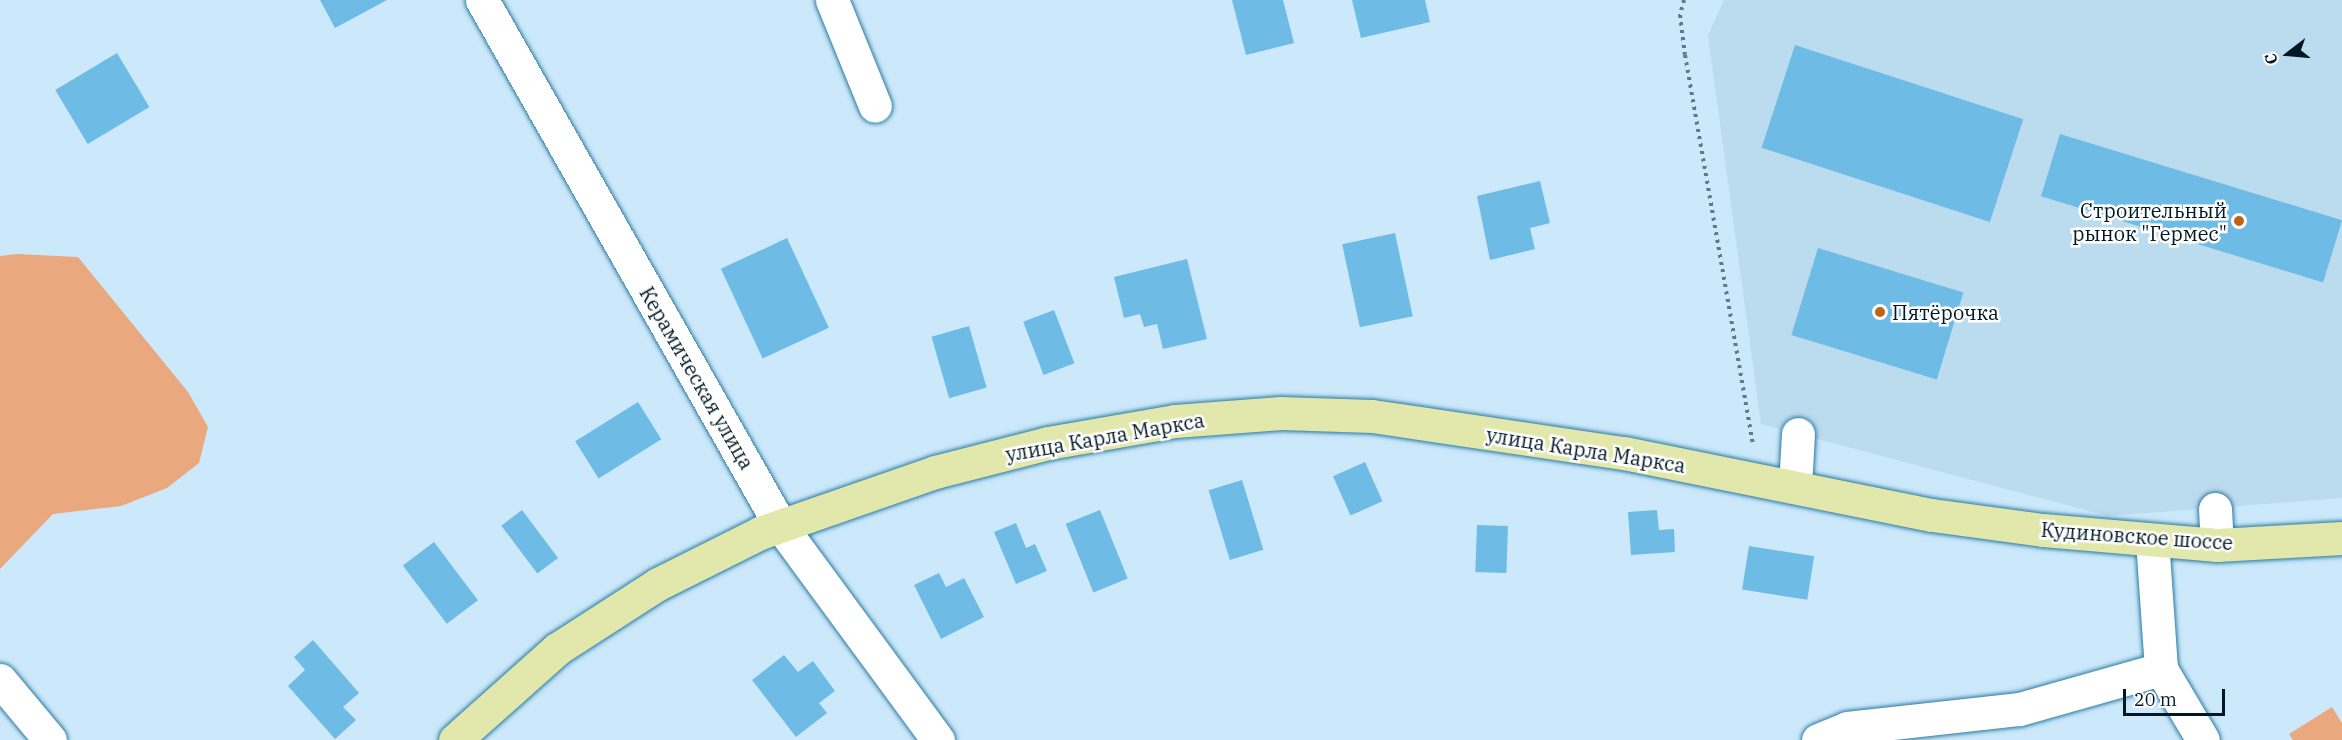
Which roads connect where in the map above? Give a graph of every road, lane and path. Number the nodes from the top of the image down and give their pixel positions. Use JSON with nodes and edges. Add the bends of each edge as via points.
{"nodes":[{"id":1,"x":482,"y":0,"type":"edge"},
{"id":2,"x":832,"y":0,"type":"edge"},
{"id":3,"x":1684,"y":0,"type":"edge"},
{"id":4,"x":875,"y":106,"type":"dead end"},
{"id":5,"x":1798,"y":434,"type":"dead end"},
{"id":6,"x":1760,"y":480,"type":"junction"},
{"id":7,"x":1795,"y":487,"type":"junction"},
{"id":8,"x":2214,"y":509,"type":"dead end"},
{"id":9,"x":1932,"y":515,"type":"joint"},
{"id":10,"x":780,"y":525,"type":"junction"},
{"id":11,"x":2342,"y":537,"type":"edge"},
{"id":12,"x":2152,"y":540,"type":"junction"},
{"id":13,"x":2217,"y":545,"type":"junction"},
{"id":14,"x":2161,"y":669,"type":"junction"},
{"id":15,"x":0,"y":680,"type":"edge"},
{"id":16,"x":50,"y":740,"type":"edge"},
{"id":17,"x":455,"y":740,"type":"edge"},
{"id":18,"x":938,"y":740,"type":"edge"},
{"id":19,"x":1818,"y":740,"type":"edge"},
{"id":20,"x":2203,"y":740,"type":"edge"}],
"edges":[{"from":1,"to":10,"type":"street","name":"Керамическая улица"},
{"from":2,"to":4,"type":"street"},
{"from":3,"to":6,"type":"path","via":[[1680,15],[1685,55]]},
{"from":5,"to":7,"type":"street"},
{"from":6,"to":7,"type":"main road","name":"улица Карла Маркса"},
{"from":6,"to":10,"type":"main road","name":"улица Карла Маркса","via":[[1624,453],[1372,416],[1281,413],[1175,421],[1048,443],[936,472]]},
{"from":7,"to":9,"type":"main road","name":"улица Карла Маркса"},
{"from":8,"to":13,"type":"street"},
{"from":9,"to":12,"type":"main road","name":"Кудиновское шоссе"},
{"from":10,"to":17,"type":"main road","name":"улица Карла Маркса","via":[[658,584],[558,649]]},
{"from":10,"to":18,"type":"street","name":"Керамическая улица"},
{"from":11,"to":13,"type":"main road","name":"Кудиновское шоссе"},
{"from":12,"to":13,"type":"main road","name":"Кудиновское шоссе"},
{"from":12,"to":14,"type":"street"},
{"from":14,"to":19,"type":"street","via":[[2020,709],[1847,728]]},
{"from":14,"to":20,"type":"street"},
{"from":15,"to":16,"type":"street"}]}
